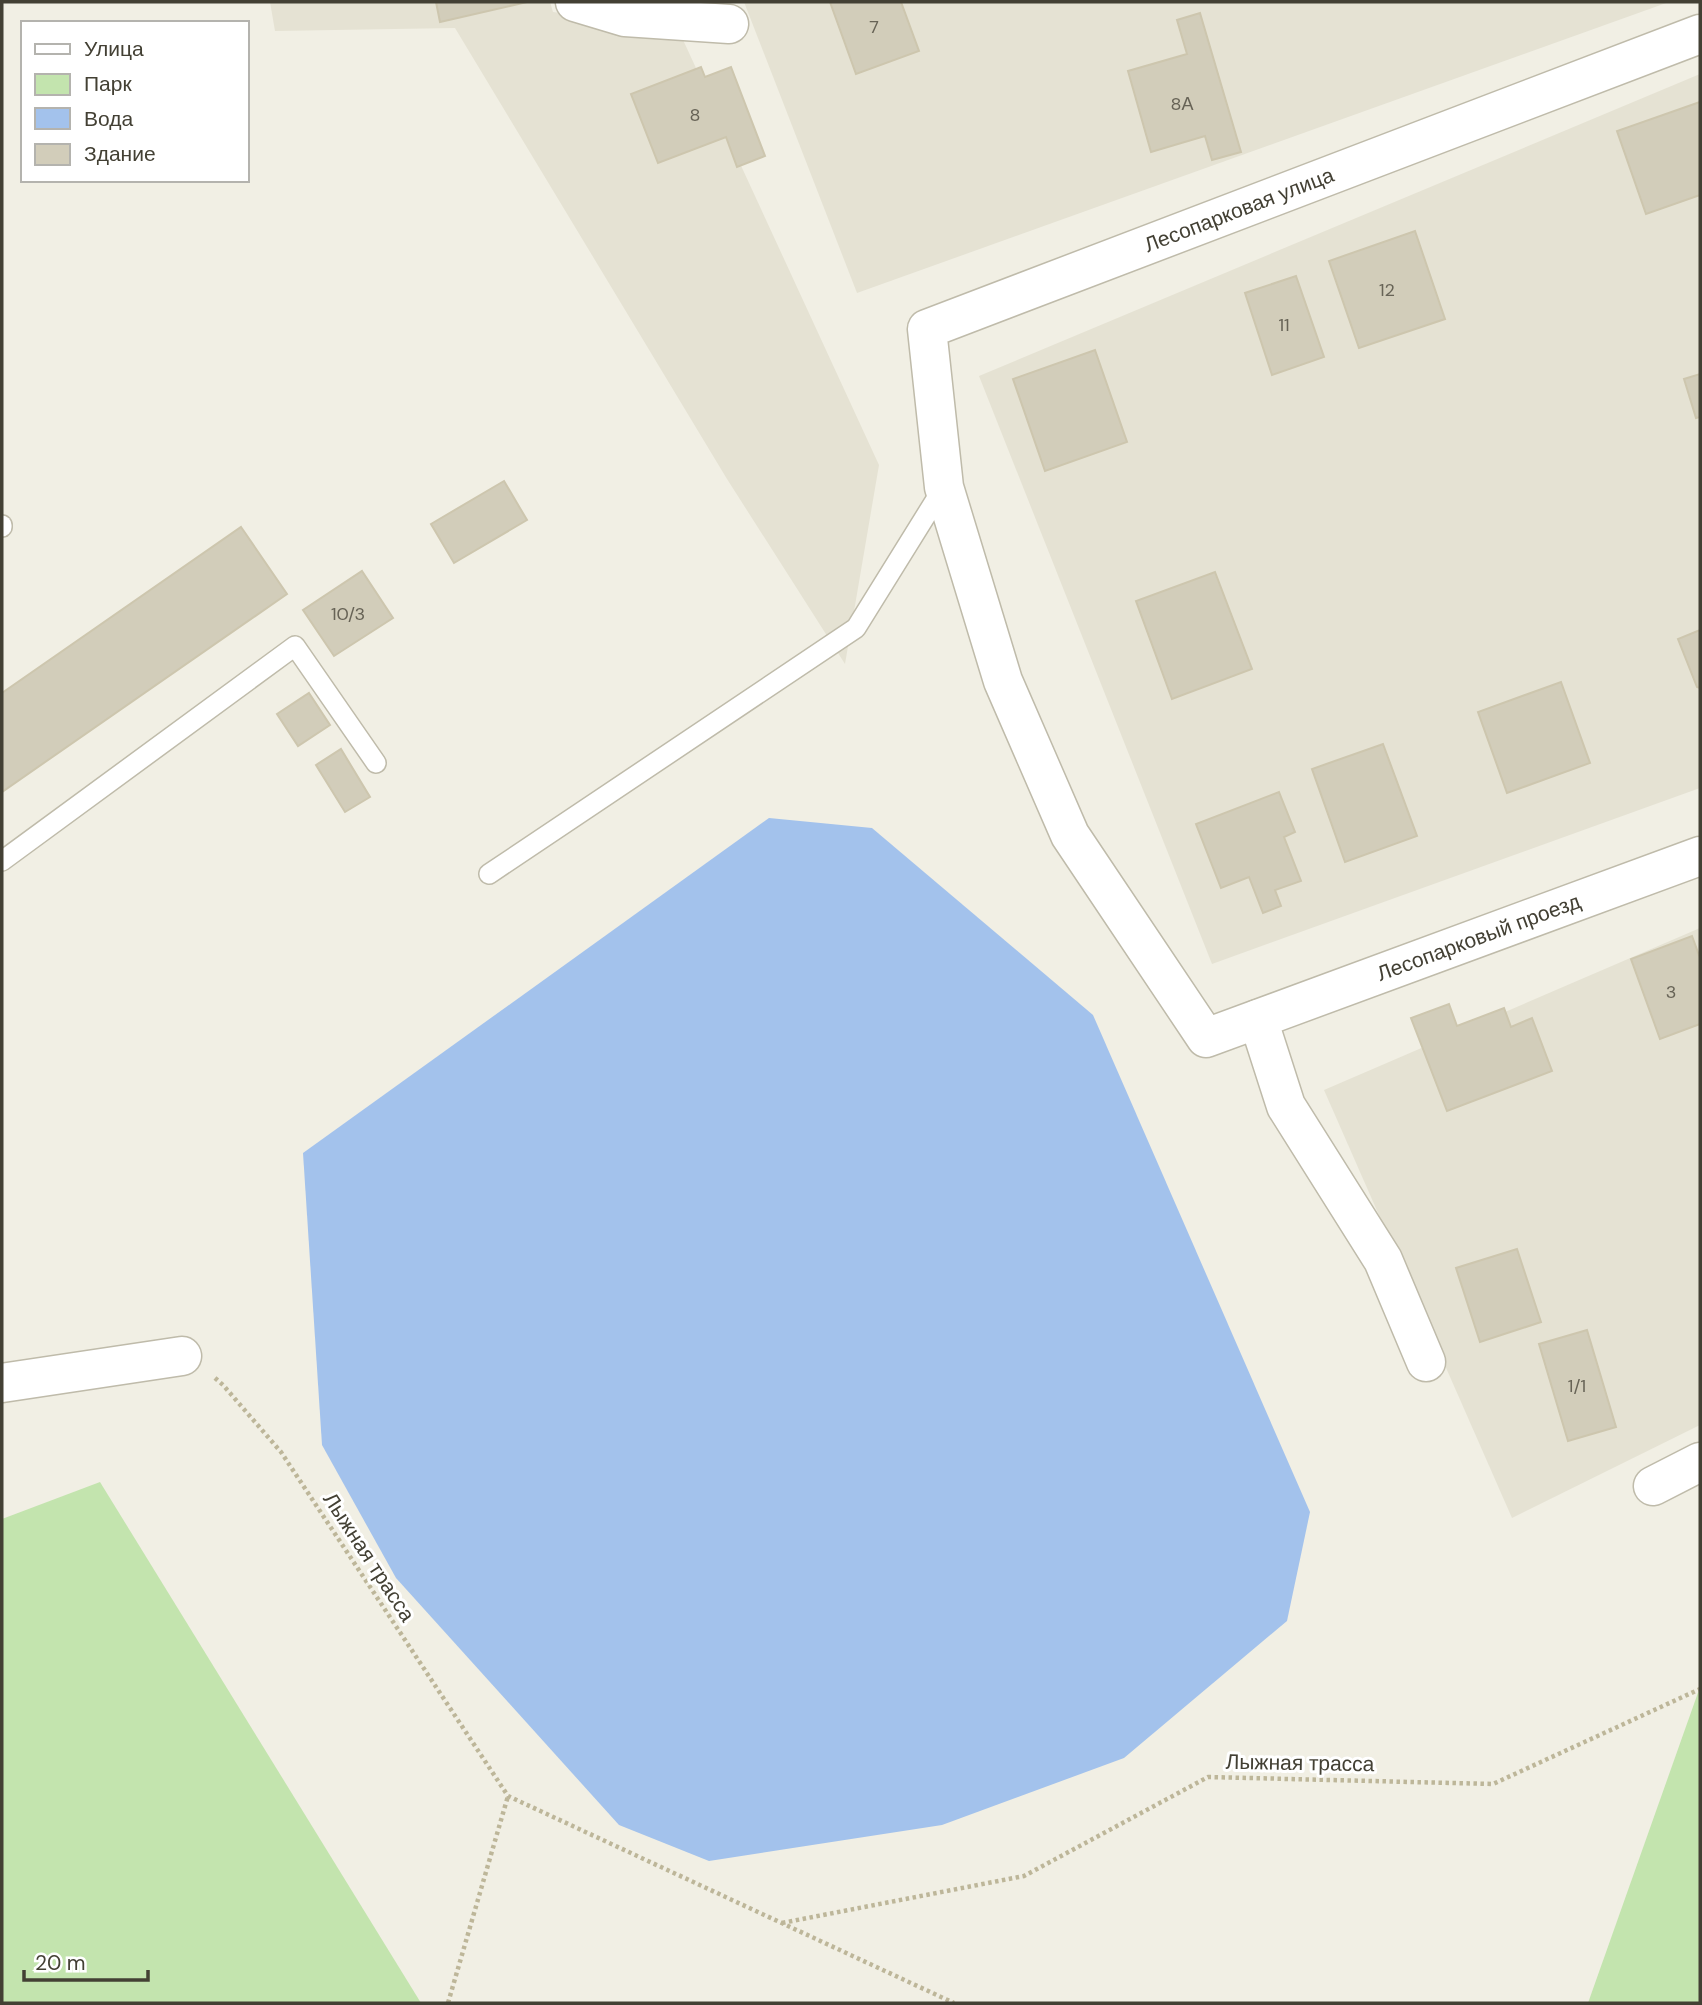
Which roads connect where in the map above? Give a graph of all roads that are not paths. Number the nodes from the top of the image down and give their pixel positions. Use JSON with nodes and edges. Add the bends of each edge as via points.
{"nodes":[{"id":1,"x":575,"y":2,"type":"edge"},
{"id":2,"x":729,"y":24,"type":"dead end"},
{"id":3,"x":1700,"y":34,"type":"edge"},
{"id":4,"x":944,"y":487,"type":"junction"},
{"id":5,"x":376,"y":763,"type":"dead end"},
{"id":6,"x":1700,"y":856,"type":"edge"},
{"id":7,"x":2,"y":861,"type":"edge"},
{"id":8,"x":489,"y":874,"type":"dead end"},
{"id":9,"x":1258,"y":1019,"type":"junction"},
{"id":10,"x":182,"y":1356,"type":"road end"},
{"id":11,"x":1426,"y":1362,"type":"dead end"},
{"id":12,"x":2,"y":1382,"type":"edge"},
{"id":13,"x":1700,"y":1462,"type":"edge"},
{"id":14,"x":1653,"y":1486,"type":"dead end"}],
"edges":[{"from":1,"to":2,"type":"street","via":[[625,17]]},
{"from":3,"to":4,"type":"street","name":"Лесопарковая улица","via":[[927,329]]},
{"from":4,"to":8,"type":"lane","via":[[856,628]]},
{"from":4,"to":9,"type":"street","name":"Лесопарковый проезд","via":[[1003,681],[1070,835],[1206,1038]]},
{"from":5,"to":7,"type":"lane","via":[[295,646]]},
{"from":6,"to":9,"type":"street","name":"Лесопарковый проезд"},
{"from":9,"to":11,"type":"street","via":[[1286,1106],[1383,1260]]},
{"from":10,"to":12,"type":"street"},
{"from":13,"to":14,"type":"street"}]}
